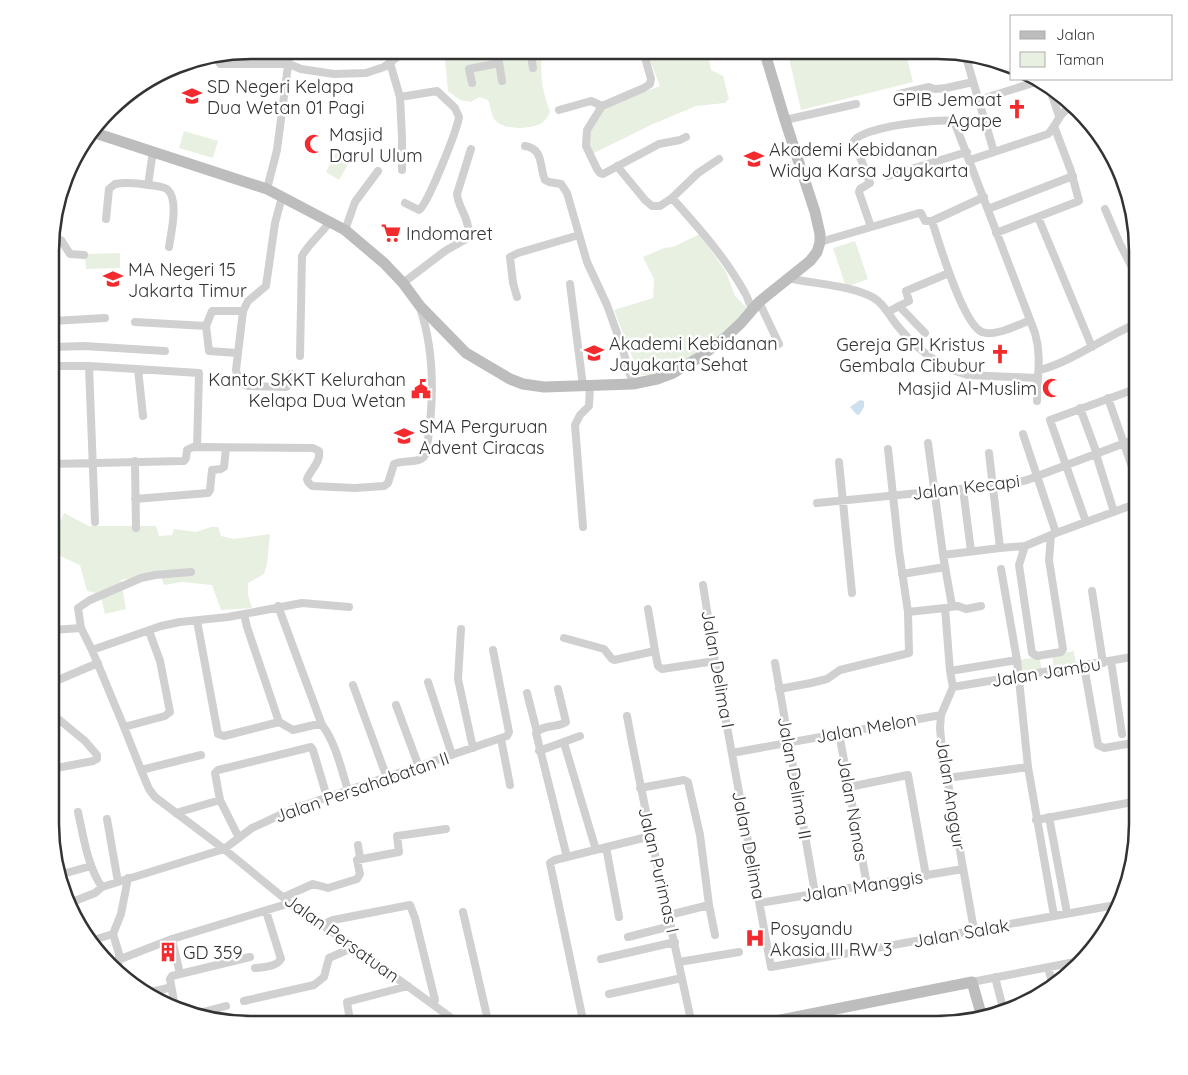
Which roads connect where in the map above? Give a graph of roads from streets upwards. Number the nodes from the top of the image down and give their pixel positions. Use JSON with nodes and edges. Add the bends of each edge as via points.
{"nodes":[{"id":1,"x":289,"y":59,"type":"edge"},
{"id":2,"x":395,"y":59,"type":"edge"},
{"id":3,"x":498,"y":59,"type":"edge"},
{"id":4,"x":531,"y":59,"type":"edge"},
{"id":5,"x":645,"y":59,"type":"edge"},
{"id":6,"x":767,"y":59,"type":"edge"},
{"id":7,"x":219,"y":61,"type":"edge"},
{"id":8,"x":967,"y":61,"type":"edge"},
{"id":9,"x":390,"y":63,"type":"junction"},
{"id":10,"x":499,"y":63,"type":"junction"},
{"id":11,"x":289,"y":64,"type":"junction"},
{"id":12,"x":532,"y":68,"type":"dead end"},
{"id":13,"x":502,"y":81,"type":"dead end"},
{"id":14,"x":973,"y":82,"type":"junction"},
{"id":15,"x":472,"y":83,"type":"dead end"},
{"id":16,"x":1032,"y":83,"type":"edge"},
{"id":17,"x":899,"y":94,"type":"dead end"},
{"id":18,"x":400,"y":97,"type":"junction"},
{"id":19,"x":1053,"y":97,"type":"edge"},
{"id":20,"x":979,"y":100,"type":"junction"},
{"id":21,"x":856,"y":104,"type":"dead end"},
{"id":22,"x":602,"y":106,"type":"junction"},
{"id":23,"x":1067,"y":109,"type":"edge"},
{"id":24,"x":559,"y":110,"type":"dead end"},
{"id":25,"x":1059,"y":116,"type":"junction"},
{"id":26,"x":785,"y":120,"type":"junction"},
{"id":27,"x":1054,"y":126,"type":"junction"},
{"id":28,"x":98,"y":134,"type":"edge"},
{"id":29,"x":686,"y":137,"type":"dead end"},
{"id":30,"x":525,"y":146,"type":"dead end"},
{"id":31,"x":471,"y":149,"type":"dead end"},
{"id":32,"x":153,"y":151,"type":"junction"},
{"id":33,"x":994,"y":152,"type":"junction"},
{"id":34,"x":969,"y":156,"type":"junction"},
{"id":35,"x":719,"y":159,"type":"dead end"},
{"id":36,"x":617,"y":166,"type":"junction"},
{"id":37,"x":402,"y":170,"type":"dead end"},
{"id":38,"x":378,"y":171,"type":"dead end"},
{"id":39,"x":888,"y":176,"type":"dead end"},
{"id":40,"x":1073,"y":176,"type":"junction"},
{"id":41,"x":148,"y":185,"type":"junction"},
{"id":42,"x":267,"y":189,"type":"junction"},
{"id":43,"x":282,"y":197,"type":"junction"},
{"id":44,"x":984,"y":197,"type":"junction"},
{"id":45,"x":672,"y":198,"type":"junction"},
{"id":46,"x":405,"y":203,"type":"dead end"},
{"id":47,"x":988,"y":209,"type":"junction"},
{"id":48,"x":1105,"y":209,"type":"dead end"},
{"id":49,"x":1038,"y":217,"type":"junction"},
{"id":50,"x":106,"y":219,"type":"dead end"},
{"id":51,"x":932,"y":221,"type":"junction"},
{"id":52,"x":330,"y":223,"type":"junction"},
{"id":53,"x":871,"y":227,"type":"junction"},
{"id":54,"x":344,"y":230,"type":"junction"},
{"id":55,"x":996,"y":233,"type":"junction"},
{"id":56,"x":579,"y":235,"type":"junction"},
{"id":57,"x":59,"y":239,"type":"edge"},
{"id":58,"x":820,"y":242,"type":"junction"},
{"id":59,"x":169,"y":247,"type":"dead end"},
{"id":60,"x":84,"y":255,"type":"dead end"},
{"id":61,"x":1129,"y":262,"type":"edge"},
{"id":62,"x":950,"y":273,"type":"junction"},
{"id":63,"x":788,"y":278,"type":"junction"},
{"id":64,"x":403,"y":284,"type":"junction"},
{"id":65,"x":570,"y":284,"type":"dead end"},
{"id":66,"x":517,"y":297,"type":"dead end"},
{"id":67,"x":420,"y":306,"type":"junction"},
{"id":68,"x":755,"y":306,"type":"junction"},
{"id":69,"x":899,"y":306,"type":"junction"},
{"id":70,"x":243,"y":311,"type":"junction"},
{"id":71,"x":888,"y":312,"type":"junction"},
{"id":72,"x":105,"y":318,"type":"dead end"},
{"id":73,"x":1030,"y":320,"type":"junction"},
{"id":74,"x":59,"y":321,"type":"edge"},
{"id":75,"x":135,"y":322,"type":"dead end"},
{"id":76,"x":206,"y":326,"type":"junction"},
{"id":77,"x":1129,"y":327,"type":"edge"},
{"id":78,"x":925,"y":333,"type":"dead end"},
{"id":79,"x":779,"y":344,"type":"dead end"},
{"id":80,"x":59,"y":347,"type":"edge"},
{"id":81,"x":1092,"y":347,"type":"junction"},
{"id":82,"x":165,"y":351,"type":"dead end"},
{"id":83,"x":237,"y":354,"type":"junction"},
{"id":84,"x":300,"y":356,"type":"dead end"},
{"id":85,"x":59,"y":366,"type":"edge"},
{"id":86,"x":89,"y":366,"type":"junction"},
{"id":87,"x":138,"y":369,"type":"junction"},
{"id":88,"x":291,"y":374,"type":"dead end"},
{"id":89,"x":1038,"y":374,"type":"junction"},
{"id":90,"x":633,"y":384,"type":"junction"},
{"id":91,"x":588,"y":389,"type":"junction"},
{"id":92,"x":1129,"y":391,"type":"edge"},
{"id":93,"x":1108,"y":398,"type":"junction"},
{"id":94,"x":1036,"y":401,"type":"dead end"},
{"id":95,"x":1080,"y":408,"type":"junction"},
{"id":96,"x":143,"y":416,"type":"dead end"},
{"id":97,"x":1023,"y":434,"type":"dead end"},
{"id":98,"x":1129,"y":441,"type":"edge"},
{"id":99,"x":928,"y":443,"type":"dead end"},
{"id":100,"x":1125,"y":443,"type":"junction"},
{"id":101,"x":197,"y":447,"type":"junction"},
{"id":102,"x":226,"y":448,"type":"junction"},
{"id":103,"x":888,"y":449,"type":"dead end"},
{"id":104,"x":989,"y":454,"type":"dead end"},
{"id":105,"x":1097,"y":454,"type":"junction"},
{"id":106,"x":1129,"y":456,"type":"edge"},
{"id":107,"x":134,"y":461,"type":"junction"},
{"id":108,"x":839,"y":462,"type":"dead end"},
{"id":109,"x":94,"y":463,"type":"junction"},
{"id":110,"x":59,"y":464,"type":"edge"},
{"id":111,"x":1067,"y":465,"type":"junction"},
{"id":112,"x":1038,"y":475,"type":"junction"},
{"id":113,"x":992,"y":486,"type":"junction"},
{"id":114,"x":963,"y":489,"type":"junction"},
{"id":115,"x":934,"y":492,"type":"junction"},
{"id":116,"x":893,"y":497,"type":"junction"},
{"id":117,"x":135,"y":499,"type":"junction"},
{"id":118,"x":843,"y":500,"type":"junction"},
{"id":119,"x":817,"y":504,"type":"dead end"},
{"id":120,"x":1129,"y":507,"type":"edge"},
{"id":121,"x":1114,"y":512,"type":"junction"},
{"id":122,"x":95,"y":522,"type":"dead end"},
{"id":123,"x":1086,"y":522,"type":"junction"},
{"id":124,"x":583,"y":527,"type":"dead end"},
{"id":125,"x":136,"y":528,"type":"dead end"},
{"id":126,"x":1054,"y":534,"type":"junction"},
{"id":127,"x":1025,"y":546,"type":"junction"},
{"id":128,"x":1000,"y":548,"type":"junction"},
{"id":129,"x":971,"y":551,"type":"junction"},
{"id":130,"x":942,"y":555,"type":"junction"},
{"id":131,"x":945,"y":567,"type":"junction"},
{"id":132,"x":1001,"y":568,"type":"dead end"},
{"id":133,"x":191,"y":572,"type":"dead end"},
{"id":134,"x":902,"y":574,"type":"junction"},
{"id":135,"x":703,"y":585,"type":"dead end"},
{"id":136,"x":1092,"y":591,"type":"dead end"},
{"id":137,"x":852,"y":593,"type":"dead end"},
{"id":138,"x":278,"y":606,"type":"junction"},
{"id":139,"x":981,"y":606,"type":"dead end"},
{"id":140,"x":350,"y":607,"type":"dead end"},
{"id":141,"x":949,"y":607,"type":"junction"},
{"id":142,"x":648,"y":608,"type":"dead end"},
{"id":143,"x":908,"y":612,"type":"junction"},
{"id":144,"x":244,"y":614,"type":"junction"},
{"id":145,"x":196,"y":621,"type":"junction"},
{"id":146,"x":81,"y":628,"type":"junction"},
{"id":147,"x":460,"y":629,"type":"dead end"},
{"id":148,"x":59,"y":630,"type":"edge"},
{"id":149,"x":149,"y":630,"type":"junction"},
{"id":150,"x":564,"y":638,"type":"dead end"},
{"id":151,"x":92,"y":650,"type":"junction"},
{"id":152,"x":493,"y":650,"type":"dead end"},
{"id":153,"x":655,"y":651,"type":"junction"},
{"id":154,"x":1046,"y":655,"type":"junction"},
{"id":155,"x":1129,"y":658,"type":"edge"},
{"id":156,"x":715,"y":660,"type":"junction"},
{"id":157,"x":1017,"y":660,"type":"junction"},
{"id":158,"x":1107,"y":662,"type":"junction"},
{"id":159,"x":98,"y":663,"type":"junction"},
{"id":160,"x":775,"y":663,"type":"dead end"},
{"id":161,"x":1084,"y":666,"type":"junction"},
{"id":162,"x":950,"y":671,"type":"junction"},
{"id":163,"x":1048,"y":672,"type":"junction"},
{"id":164,"x":1018,"y":676,"type":"junction"},
{"id":165,"x":59,"y":680,"type":"edge"},
{"id":166,"x":428,"y":682,"type":"dead end"},
{"id":167,"x":353,"y":685,"type":"dead end"},
{"id":168,"x":953,"y":687,"type":"junction"},
{"id":169,"x":558,"y":689,"type":"dead end"},
{"id":170,"x":779,"y":689,"type":"junction"},
{"id":171,"x":527,"y":693,"type":"dead end"},
{"id":172,"x":396,"y":705,"type":"dead end"},
{"id":173,"x":941,"y":715,"type":"junction"},
{"id":174,"x":627,"y":716,"type":"dead end"},
{"id":175,"x":59,"y":720,"type":"edge"},
{"id":176,"x":280,"y":722,"type":"junction"},
{"id":177,"x":322,"y":725,"type":"junction"},
{"id":178,"x":124,"y":727,"type":"junction"},
{"id":179,"x":537,"y":732,"type":"junction"},
{"id":180,"x":839,"y":732,"type":"junction"},
{"id":181,"x":1122,"y":734,"type":"dead end"},
{"id":182,"x":580,"y":736,"type":"dead end"},
{"id":183,"x":504,"y":738,"type":"junction"},
{"id":184,"x":564,"y":743,"type":"junction"},
{"id":185,"x":788,"y":743,"type":"junction"},
{"id":186,"x":1129,"y":744,"type":"edge"},
{"id":187,"x":474,"y":748,"type":"junction"},
{"id":188,"x":539,"y":752,"type":"junction"},
{"id":189,"x":732,"y":753,"type":"junction"},
{"id":190,"x":201,"y":755,"type":"dead end"},
{"id":191,"x":452,"y":755,"type":"junction"},
{"id":192,"x":59,"y":767,"type":"edge"},
{"id":193,"x":419,"y":767,"type":"junction"},
{"id":194,"x":1028,"y":767,"type":"junction"},
{"id":195,"x":141,"y":770,"type":"junction"},
{"id":196,"x":387,"y":778,"type":"junction"},
{"id":197,"x":947,"y":778,"type":"junction"},
{"id":198,"x":510,"y":786,"type":"dead end"},
{"id":199,"x":849,"y":787,"type":"junction"},
{"id":200,"x":640,"y":788,"type":"junction"},
{"id":201,"x":348,"y":790,"type":"junction"},
{"id":202,"x":327,"y":797,"type":"junction"},
{"id":203,"x":220,"y":800,"type":"junction"},
{"id":204,"x":1129,"y":803,"type":"edge"},
{"id":205,"x":78,"y":812,"type":"dead end"},
{"id":206,"x":176,"y":813,"type":"junction"},
{"id":207,"x":1050,"y":817,"type":"junction"},
{"id":208,"x":107,"y":819,"type":"dead end"},
{"id":209,"x":1036,"y":820,"type":"junction"},
{"id":210,"x":446,"y":829,"type":"dead end"},
{"id":211,"x":651,"y":836,"type":"junction"},
{"id":212,"x":239,"y":838,"type":"junction"},
{"id":213,"x":358,"y":845,"type":"dead end"},
{"id":214,"x":221,"y":847,"type":"junction"},
{"id":215,"x":606,"y":847,"type":"junction"},
{"id":216,"x":596,"y":850,"type":"junction"},
{"id":217,"x":567,"y":857,"type":"junction"},
{"id":218,"x":360,"y":858,"type":"junction"},
{"id":219,"x":91,"y":866,"type":"junction"},
{"id":220,"x":963,"y":869,"type":"junction"},
{"id":221,"x":65,"y":873,"type":"edge"},
{"id":222,"x":926,"y":876,"type":"junction"},
{"id":223,"x":128,"y":878,"type":"junction"},
{"id":224,"x":118,"y":882,"type":"junction"},
{"id":225,"x":867,"y":885,"type":"junction"},
{"id":226,"x":102,"y":887,"type":"junction"},
{"id":227,"x":815,"y":893,"type":"junction"},
{"id":228,"x":287,"y":900,"type":"junction"},
{"id":229,"x":74,"y":901,"type":"edge"},
{"id":230,"x":760,"y":903,"type":"junction"},
{"id":231,"x":709,"y":905,"type":"junction"},
{"id":232,"x":1111,"y":906,"type":"edge"},
{"id":233,"x":266,"y":911,"type":"junction"},
{"id":234,"x":463,"y":912,"type":"dead end"},
{"id":235,"x":1067,"y":914,"type":"junction"},
{"id":236,"x":669,"y":915,"type":"junction"},
{"id":237,"x":1054,"y":916,"type":"junction"},
{"id":238,"x":619,"y":917,"type":"dead end"},
{"id":239,"x":322,"y":925,"type":"junction"},
{"id":240,"x":671,"y":926,"type":"junction"},
{"id":241,"x":974,"y":930,"type":"junction"},
{"id":242,"x":113,"y":934,"type":"junction"},
{"id":243,"x":715,"y":935,"type":"dead end"},
{"id":244,"x":628,"y":937,"type":"dead end"},
{"id":245,"x":97,"y":939,"type":"edge"},
{"id":246,"x":172,"y":939,"type":"junction"},
{"id":247,"x":675,"y":942,"type":"junction"},
{"id":248,"x":354,"y":947,"type":"junction"},
{"id":249,"x":738,"y":952,"type":"dead end"},
{"id":250,"x":119,"y":955,"type":"junction"},
{"id":251,"x":250,"y":957,"type":"dead end"},
{"id":252,"x":601,"y":959,"type":"dead end"},
{"id":253,"x":679,"y":962,"type":"junction"},
{"id":254,"x":118,"y":963,"type":"edge"},
{"id":255,"x":1070,"y":963,"type":"edge"},
{"id":256,"x":771,"y":966,"type":"joint"},
{"id":257,"x":1048,"y":967,"type":"junction"},
{"id":258,"x":255,"y":968,"type":"dead end"},
{"id":259,"x":180,"y":974,"type":"junction"},
{"id":260,"x":995,"y":977,"type":"junction"},
{"id":261,"x":682,"y":978,"type":"junction"},
{"id":262,"x":1051,"y":979,"type":"edge"},
{"id":263,"x":972,"y":982,"type":"junction"},
{"id":264,"x":408,"y":986,"type":"junction"},
{"id":265,"x":168,"y":988,"type":"dead end"},
{"id":266,"x":154,"y":991,"type":"edge"},
{"id":267,"x":610,"y":994,"type":"dead end"},
{"id":268,"x":435,"y":1000,"type":"dead end"},
{"id":269,"x":174,"y":1001,"type":"edge"},
{"id":270,"x":244,"y":1001,"type":"dead end"},
{"id":271,"x":1002,"y":1005,"type":"edge"},
{"id":272,"x":226,"y":1006,"type":"dead end"},
{"id":273,"x":206,"y":1011,"type":"edge"},
{"id":274,"x":980,"y":1012,"type":"edge"},
{"id":275,"x":349,"y":1016,"type":"edge"},
{"id":276,"x":449,"y":1016,"type":"edge"},
{"id":277,"x":487,"y":1016,"type":"edge"},
{"id":278,"x":582,"y":1016,"type":"edge"},
{"id":279,"x":690,"y":1016,"type":"edge"},
{"id":280,"x":800,"y":1016,"type":"edge"}],
"edges":[{"from":1,"to":11,"type":"street"},
{"from":2,"to":9,"type":"street"},
{"from":3,"to":10,"type":"street"},
{"from":4,"to":12,"type":"street"},
{"from":5,"to":22,"type":"street","via":[[650,84]]},
{"from":6,"to":26,"type":"street"},
{"from":7,"to":11,"type":"street","via":[[220,64]]},
{"from":8,"to":14,"type":"street"},
{"from":9,"to":11,"type":"street","via":[[366,73],[348,74],[301,69]]},
{"from":9,"to":18,"type":"street"},
{"from":10,"to":13,"type":"street"},
{"from":10,"to":15,"type":"street","via":[[469,69]]},
{"from":11,"to":42,"type":"street","via":[[277,150]]},
{"from":14,"to":17,"type":"street"},
{"from":14,"to":20,"type":"street"},
{"from":16,"to":20,"type":"street"},
{"from":18,"to":37,"type":"street"},
{"from":18,"to":46,"type":"street","via":[[437,91],[455,108],[458,120],[423,206],[419,210]]},
{"from":19,"to":25,"type":"street"},
{"from":20,"to":33,"type":"street"},
{"from":21,"to":26,"type":"street"},
{"from":22,"to":24,"type":"street","via":[[591,101]]},
{"from":22,"to":36,"type":"street","via":[[587,130],[586,146],[599,171],[604,174]]},
{"from":23,"to":25,"type":"street"},
{"from":25,"to":27,"type":"street"},
{"from":26,"to":58,"type":"street","via":[[815,212]]},
{"from":27,"to":33,"type":"street","via":[[1042,137]]},
{"from":27,"to":40,"type":"street"},
{"from":28,"to":32,"type":"street"},
{"from":29,"to":36,"type":"street","via":[[659,144]]},
{"from":30,"to":56,"type":"street","via":[[537,151],[545,180],[564,186]]},
{"from":31,"to":64,"type":"street","via":[[457,194],[468,219],[469,236]]},
{"from":32,"to":41,"type":"street"},
{"from":32,"to":42,"type":"street"},
{"from":33,"to":34,"type":"street"},
{"from":34,"to":39,"type":"street"},
{"from":34,"to":44,"type":"street"},
{"from":34,"to":53,"type":"street","via":[[954,121],[932,121],[860,134],[854,141],[870,183],[859,192]]},
{"from":35,"to":45,"type":"street","via":[[698,173]]},
{"from":36,"to":45,"type":"street","via":[[652,206],[660,206]]},
{"from":38,"to":54,"type":"street","via":[[355,202]]},
{"from":40,"to":47,"type":"street"},
{"from":40,"to":49,"type":"street","via":[[1079,202]]},
{"from":41,"to":50,"type":"street","via":[[112,185]]},
{"from":41,"to":59,"type":"street","via":[[164,188],[173,198]]},
{"from":42,"to":43,"type":"street"},
{"from":43,"to":52,"type":"street"},
{"from":43,"to":70,"type":"street","via":[[266,286],[248,301]]},
{"from":44,"to":47,"type":"street"},
{"from":44,"to":51,"type":"street"},
{"from":45,"to":68,"type":"street","via":[[710,239]]},
{"from":47,"to":55,"type":"street"},
{"from":48,"to":61,"type":"street"},
{"from":49,"to":55,"type":"street"},
{"from":49,"to":81,"type":"street"},
{"from":51,"to":53,"type":"street","via":[[925,221],[919,213]]},
{"from":51,"to":62,"type":"street"},
{"from":52,"to":54,"type":"street"},
{"from":52,"to":84,"type":"street","via":[[302,256]]},
{"from":53,"to":58,"type":"street"},
{"from":54,"to":64,"type":"street","via":[[376,255]]},
{"from":55,"to":73,"type":"street"},
{"from":56,"to":66,"type":"street","via":[[510,257]]},
{"from":56,"to":90,"type":"street"},
{"from":57,"to":60,"type":"street","via":[[70,254]]},
{"from":58,"to":63,"type":"street","via":[[810,261]]},
{"from":62,"to":69,"type":"street","via":[[906,292],[909,301]]},
{"from":62,"to":73,"type":"street","via":[[971,323],[978,329],[988,333],[1003,331]]},
{"from":63,"to":68,"type":"street"},
{"from":63,"to":71,"type":"street","via":[[866,294]]},
{"from":64,"to":67,"type":"street"},
{"from":65,"to":91,"type":"street"},
{"from":67,"to":91,"type":"street","via":[[466,353],[510,379],[544,387]]},
{"from":67,"to":102,"type":"street","via":[[432,365],[430,430],[423,459],[396,463],[388,483],[382,487],[315,487],[308,478],[319,458],[317,449]]},
{"from":68,"to":79,"type":"street"},
{"from":68,"to":90,"type":"street","via":[[726,338],[684,368]]},
{"from":69,"to":71,"type":"street"},
{"from":69,"to":78,"type":"street"},
{"from":70,"to":76,"type":"street","via":[[212,311]]},
{"from":70,"to":83,"type":"street"},
{"from":71,"to":89,"type":"street","via":[[921,349],[948,369],[967,375]]},
{"from":72,"to":74,"type":"street"},
{"from":73,"to":89,"type":"street","via":[[1038,341]]},
{"from":75,"to":76,"type":"street"},
{"from":76,"to":83,"type":"street","via":[[208,350]]},
{"from":77,"to":81,"type":"street"},
{"from":80,"to":82,"type":"street"},
{"from":81,"to":89,"type":"street"},
{"from":83,"to":88,"type":"street","via":[[236,376],[241,385],[286,387],[290,384]]},
{"from":85,"to":86,"type":"street"},
{"from":86,"to":87,"type":"street"},
{"from":86,"to":109,"type":"street"},
{"from":87,"to":96,"type":"street"},
{"from":87,"to":101,"type":"street","via":[[199,373]]},
{"from":89,"to":94,"type":"street"},
{"from":90,"to":91,"type":"street"},
{"from":91,"to":124,"type":"street","via":[[590,405],[575,425]]},
{"from":92,"to":93,"type":"street"},
{"from":93,"to":95,"type":"street"},
{"from":93,"to":100,"type":"street"},
{"from":95,"to":105,"type":"street"},
{"from":95,"to":111,"type":"street","via":[[1050,420]]},
{"from":97,"to":112,"type":"street"},
{"from":98,"to":100,"type":"street","name":"Jalan Kecapi"},
{"from":99,"to":115,"type":"street"},
{"from":100,"to":105,"type":"street","name":"Jalan Kecapi"},
{"from":100,"to":106,"type":"street"},
{"from":101,"to":102,"type":"street"},
{"from":101,"to":107,"type":"street","via":[[187,450],[184,461]]},
{"from":102,"to":117,"type":"street","via":[[224,467],[212,470],[208,493]]},
{"from":103,"to":116,"type":"street"},
{"from":104,"to":113,"type":"street"},
{"from":105,"to":111,"type":"street","name":"Jalan Kecapi"},
{"from":105,"to":121,"type":"street"},
{"from":107,"to":109,"type":"street"},
{"from":107,"to":117,"type":"street"},
{"from":108,"to":118,"type":"street"},
{"from":109,"to":110,"type":"street"},
{"from":109,"to":122,"type":"street"},
{"from":111,"to":112,"type":"street","name":"Jalan Kecapi"},
{"from":111,"to":123,"type":"street"},
{"from":112,"to":113,"type":"street","name":"Jalan Kecapi"},
{"from":112,"to":126,"type":"street"},
{"from":113,"to":114,"type":"street","name":"Jalan Kecapi"},
{"from":113,"to":128,"type":"street"},
{"from":114,"to":115,"type":"street","name":"Jalan Kecapi"},
{"from":114,"to":129,"type":"street"},
{"from":115,"to":116,"type":"street","name":"Jalan Kecapi"},
{"from":115,"to":130,"type":"street"},
{"from":116,"to":118,"type":"street","name":"Jalan Kecapi"},
{"from":116,"to":134,"type":"street"},
{"from":117,"to":125,"type":"street"},
{"from":118,"to":119,"type":"street","name":"Jalan Kecapi"},
{"from":118,"to":137,"type":"street"},
{"from":120,"to":121,"type":"street"},
{"from":121,"to":123,"type":"street"},
{"from":123,"to":126,"type":"street"},
{"from":126,"to":127,"type":"street"},
{"from":126,"to":154,"type":"street","via":[[1049,560],[1063,649]]},
{"from":127,"to":128,"type":"street"},
{"from":127,"to":154,"type":"street","via":[[1019,565],[1032,652],[1037,656]]},
{"from":128,"to":129,"type":"street"},
{"from":129,"to":130,"type":"street"},
{"from":130,"to":131,"type":"street"},
{"from":131,"to":134,"type":"street"},
{"from":131,"to":141,"type":"street"},
{"from":132,"to":157,"type":"street"},
{"from":133,"to":146,"type":"street","via":[[141,578],[84,603],[78,609]]},
{"from":134,"to":143,"type":"street"},
{"from":135,"to":156,"type":"street","name":"Jalan Delima I"},
{"from":136,"to":158,"type":"street"},
{"from":138,"to":140,"type":"street","via":[[302,603]]},
{"from":138,"to":144,"type":"street"},
{"from":138,"to":177,"type":"street"},
{"from":139,"to":141,"type":"street","via":[[966,609]]},
{"from":141,"to":143,"type":"street"},
{"from":141,"to":162,"type":"street"},
{"from":142,"to":153,"type":"street"},
{"from":143,"to":170,"type":"street","via":[[910,652],[907,655],[840,670],[811,684]]},
{"from":144,"to":145,"type":"street"},
{"from":144,"to":176,"type":"street"},
{"from":145,"to":149,"type":"street"},
{"from":145,"to":176,"type":"street","via":[[218,734],[224,736]]},
{"from":146,"to":148,"type":"street"},
{"from":146,"to":151,"type":"street"},
{"from":147,"to":187,"type":"street","via":[[458,679]]},
{"from":149,"to":151,"type":"street"},
{"from":149,"to":178,"type":"street","via":[[160,661],[170,712]]},
{"from":150,"to":153,"type":"street","via":[[604,649],[616,660]]},
{"from":151,"to":159,"type":"street"},
{"from":152,"to":183,"type":"street","via":[[509,732]]},
{"from":153,"to":156,"type":"street","via":[[658,666],[662,669]]},
{"from":154,"to":163,"type":"street"},
{"from":155,"to":158,"type":"street","name":"Jalan Jambu"},
{"from":156,"to":189,"type":"street","name":"Jalan Delima I"},
{"from":157,"to":162,"type":"street"},
{"from":157,"to":164,"type":"street"},
{"from":158,"to":161,"type":"street","name":"Jalan Jambu"},
{"from":158,"to":181,"type":"street"},
{"from":159,"to":165,"type":"street"},
{"from":159,"to":178,"type":"street"},
{"from":160,"to":170,"type":"street","name":"Jalan Delima II"},
{"from":161,"to":163,"type":"street","name":"Jalan Jambu"},
{"from":161,"to":186,"type":"street","via":[[1098,745],[1104,748]]},
{"from":162,"to":168,"type":"street"},
{"from":163,"to":164,"type":"street","name":"Jalan Jambu"},
{"from":164,"to":168,"type":"street","name":"Jalan Jambu"},
{"from":164,"to":194,"type":"street"},
{"from":166,"to":191,"type":"street"},
{"from":167,"to":196,"type":"street"},
{"from":168,"to":173,"type":"street","name":"Jalan Anggur"},
{"from":169,"to":179,"type":"street","via":[[567,721]]},
{"from":170,"to":185,"type":"street","name":"Jalan Delima II"},
{"from":171,"to":179,"type":"street"},
{"from":172,"to":193,"type":"street"},
{"from":173,"to":180,"type":"street","name":"Jalan Melon"},
{"from":173,"to":197,"type":"street","name":"Jalan Anggur"},
{"from":174,"to":200,"type":"street","name":"Jalan Purimas I"},
{"from":175,"to":192,"type":"street","via":[[85,741],[97,759]]},
{"from":176,"to":177,"type":"street","via":[[293,730]]},
{"from":177,"to":201,"type":"street","via":[[330,738]]},
{"from":178,"to":195,"type":"street"},
{"from":179,"to":188,"type":"street"},
{"from":180,"to":185,"type":"street","name":"Jalan Melon"},
{"from":180,"to":199,"type":"street","name":"Jalan Nanas"},
{"from":182,"to":184,"type":"street"},
{"from":183,"to":187,"type":"street","name":"Jalan Persahabatan II"},
{"from":183,"to":198,"type":"street"},
{"from":184,"to":188,"type":"street"},
{"from":184,"to":216,"type":"street"},
{"from":185,"to":189,"type":"street","name":"Jalan Melon"},
{"from":185,"to":227,"type":"street","name":"Jalan Delima II"},
{"from":187,"to":191,"type":"street","name":"Jalan Persahabatan II"},
{"from":188,"to":217,"type":"street"},
{"from":189,"to":230,"type":"street","name":"Jalan Delima"},
{"from":190,"to":195,"type":"street"},
{"from":191,"to":193,"type":"street","name":"Jalan Persahabatan II"},
{"from":193,"to":196,"type":"street","name":"Jalan Persahabatan II"},
{"from":194,"to":197,"type":"street"},
{"from":194,"to":209,"type":"street"},
{"from":195,"to":206,"type":"street","via":[[155,797]]},
{"from":196,"to":201,"type":"street","name":"Jalan Persahabatan II"},
{"from":197,"to":220,"type":"street","name":"Jalan Anggur"},
{"from":199,"to":222,"type":"street","via":[[908,775]]},
{"from":199,"to":225,"type":"street","name":"Jalan Nanas"},
{"from":200,"to":211,"type":"street","name":"Jalan Purimas I"},
{"from":200,"to":231,"type":"street","via":[[688,782],[700,835]]},
{"from":201,"to":202,"type":"street","name":"Jalan Persahabatan II"},
{"from":202,"to":203,"type":"street","via":[[311,747],[218,770],[214,779]]},
{"from":202,"to":212,"type":"street","name":"Jalan Persahabatan II","via":[[269,820]]},
{"from":203,"to":206,"type":"street"},
{"from":203,"to":212,"type":"street"},
{"from":204,"to":207,"type":"street"},
{"from":205,"to":219,"type":"street"},
{"from":206,"to":214,"type":"street"},
{"from":207,"to":209,"type":"street"},
{"from":207,"to":235,"type":"street"},
{"from":208,"to":224,"type":"street"},
{"from":209,"to":237,"type":"street"},
{"from":210,"to":218,"type":"street","via":[[397,833],[398,852]]},
{"from":211,"to":215,"type":"street"},
{"from":211,"to":236,"type":"street","name":"Jalan Purimas I"},
{"from":212,"to":214,"type":"street","name":"Jalan Persahabatan II"},
{"from":213,"to":218,"type":"street"},
{"from":214,"to":223,"type":"street"},
{"from":214,"to":228,"type":"street","name":"Jalan Persatuan"},
{"from":215,"to":216,"type":"street"},
{"from":215,"to":238,"type":"street"},
{"from":216,"to":217,"type":"street"},
{"from":217,"to":278,"type":"street","via":[[550,865]]},
{"from":218,"to":228,"type":"street","via":[[356,861],[360,874],[357,879],[328,888],[313,884]]},
{"from":219,"to":221,"type":"street"},
{"from":219,"to":226,"type":"street"},
{"from":220,"to":222,"type":"street","name":"Jalan Manggis"},
{"from":220,"to":241,"type":"street","name":"Jalan Anggur"},
{"from":222,"to":225,"type":"street","name":"Jalan Manggis"},
{"from":223,"to":224,"type":"street"},
{"from":223,"to":242,"type":"street","via":[[121,914]]},
{"from":224,"to":226,"type":"street"},
{"from":225,"to":227,"type":"street","name":"Jalan Manggis"},
{"from":226,"to":229,"type":"street"},
{"from":227,"to":230,"type":"street","name":"Jalan Manggis"},
{"from":228,"to":233,"type":"street"},
{"from":228,"to":239,"type":"street","name":"Jalan Persatuan"},
{"from":230,"to":256,"type":"street","name":"Jalan Delima"},
{"from":231,"to":236,"type":"street"},
{"from":231,"to":243,"type":"street"},
{"from":232,"to":235,"type":"street","name":"Jalan Salak"},
{"from":233,"to":246,"type":"street"},
{"from":233,"to":258,"type":"street","via":[[281,959],[274,965]]},
{"from":234,"to":277,"type":"street"},
{"from":235,"to":237,"type":"street","name":"Jalan Salak"},
{"from":236,"to":240,"type":"street","name":"Jalan Purimas I"},
{"from":237,"to":241,"type":"street","name":"Jalan Salak"},
{"from":239,"to":248,"type":"street","name":"Jalan Persatuan"},
{"from":239,"to":268,"type":"street","via":[[410,905]]},
{"from":240,"to":244,"type":"street"},
{"from":240,"to":247,"type":"street","name":"Jalan Purimas I"},
{"from":241,"to":256,"type":"street","name":"Jalan Salak"},
{"from":242,"to":245,"type":"street"},
{"from":242,"to":250,"type":"street"},
{"from":246,"to":250,"type":"street","via":[[123,958]]},
{"from":246,"to":259,"type":"street"},
{"from":247,"to":252,"type":"street"},
{"from":247,"to":253,"type":"street","name":"Jalan Purimas I"},
{"from":248,"to":264,"type":"street","name":"Jalan Persatuan"},
{"from":248,"to":270,"type":"street","via":[[329,958],[324,977],[314,984]]},
{"from":249,"to":253,"type":"street"},
{"from":250,"to":254,"type":"street"},
{"from":251,"to":259,"type":"street"},
{"from":253,"to":261,"type":"street","name":"Jalan Purimas I"},
{"from":255,"to":257,"type":"street"},
{"from":257,"to":260,"type":"street"},
{"from":257,"to":262,"type":"street"},
{"from":259,"to":269,"type":"street","via":[[170,979]]},
{"from":260,"to":263,"type":"street"},
{"from":260,"to":271,"type":"street"},
{"from":261,"to":267,"type":"street"},
{"from":261,"to":279,"type":"street","name":"Jalan Purimas I"},
{"from":263,"to":274,"type":"street"},
{"from":263,"to":280,"type":"street"},
{"from":264,"to":275,"type":"street","via":[[347,1002]]},
{"from":264,"to":276,"type":"street","name":"Jalan Persatuan"},
{"from":265,"to":266,"type":"street"},
{"from":272,"to":273,"type":"street"}]}
